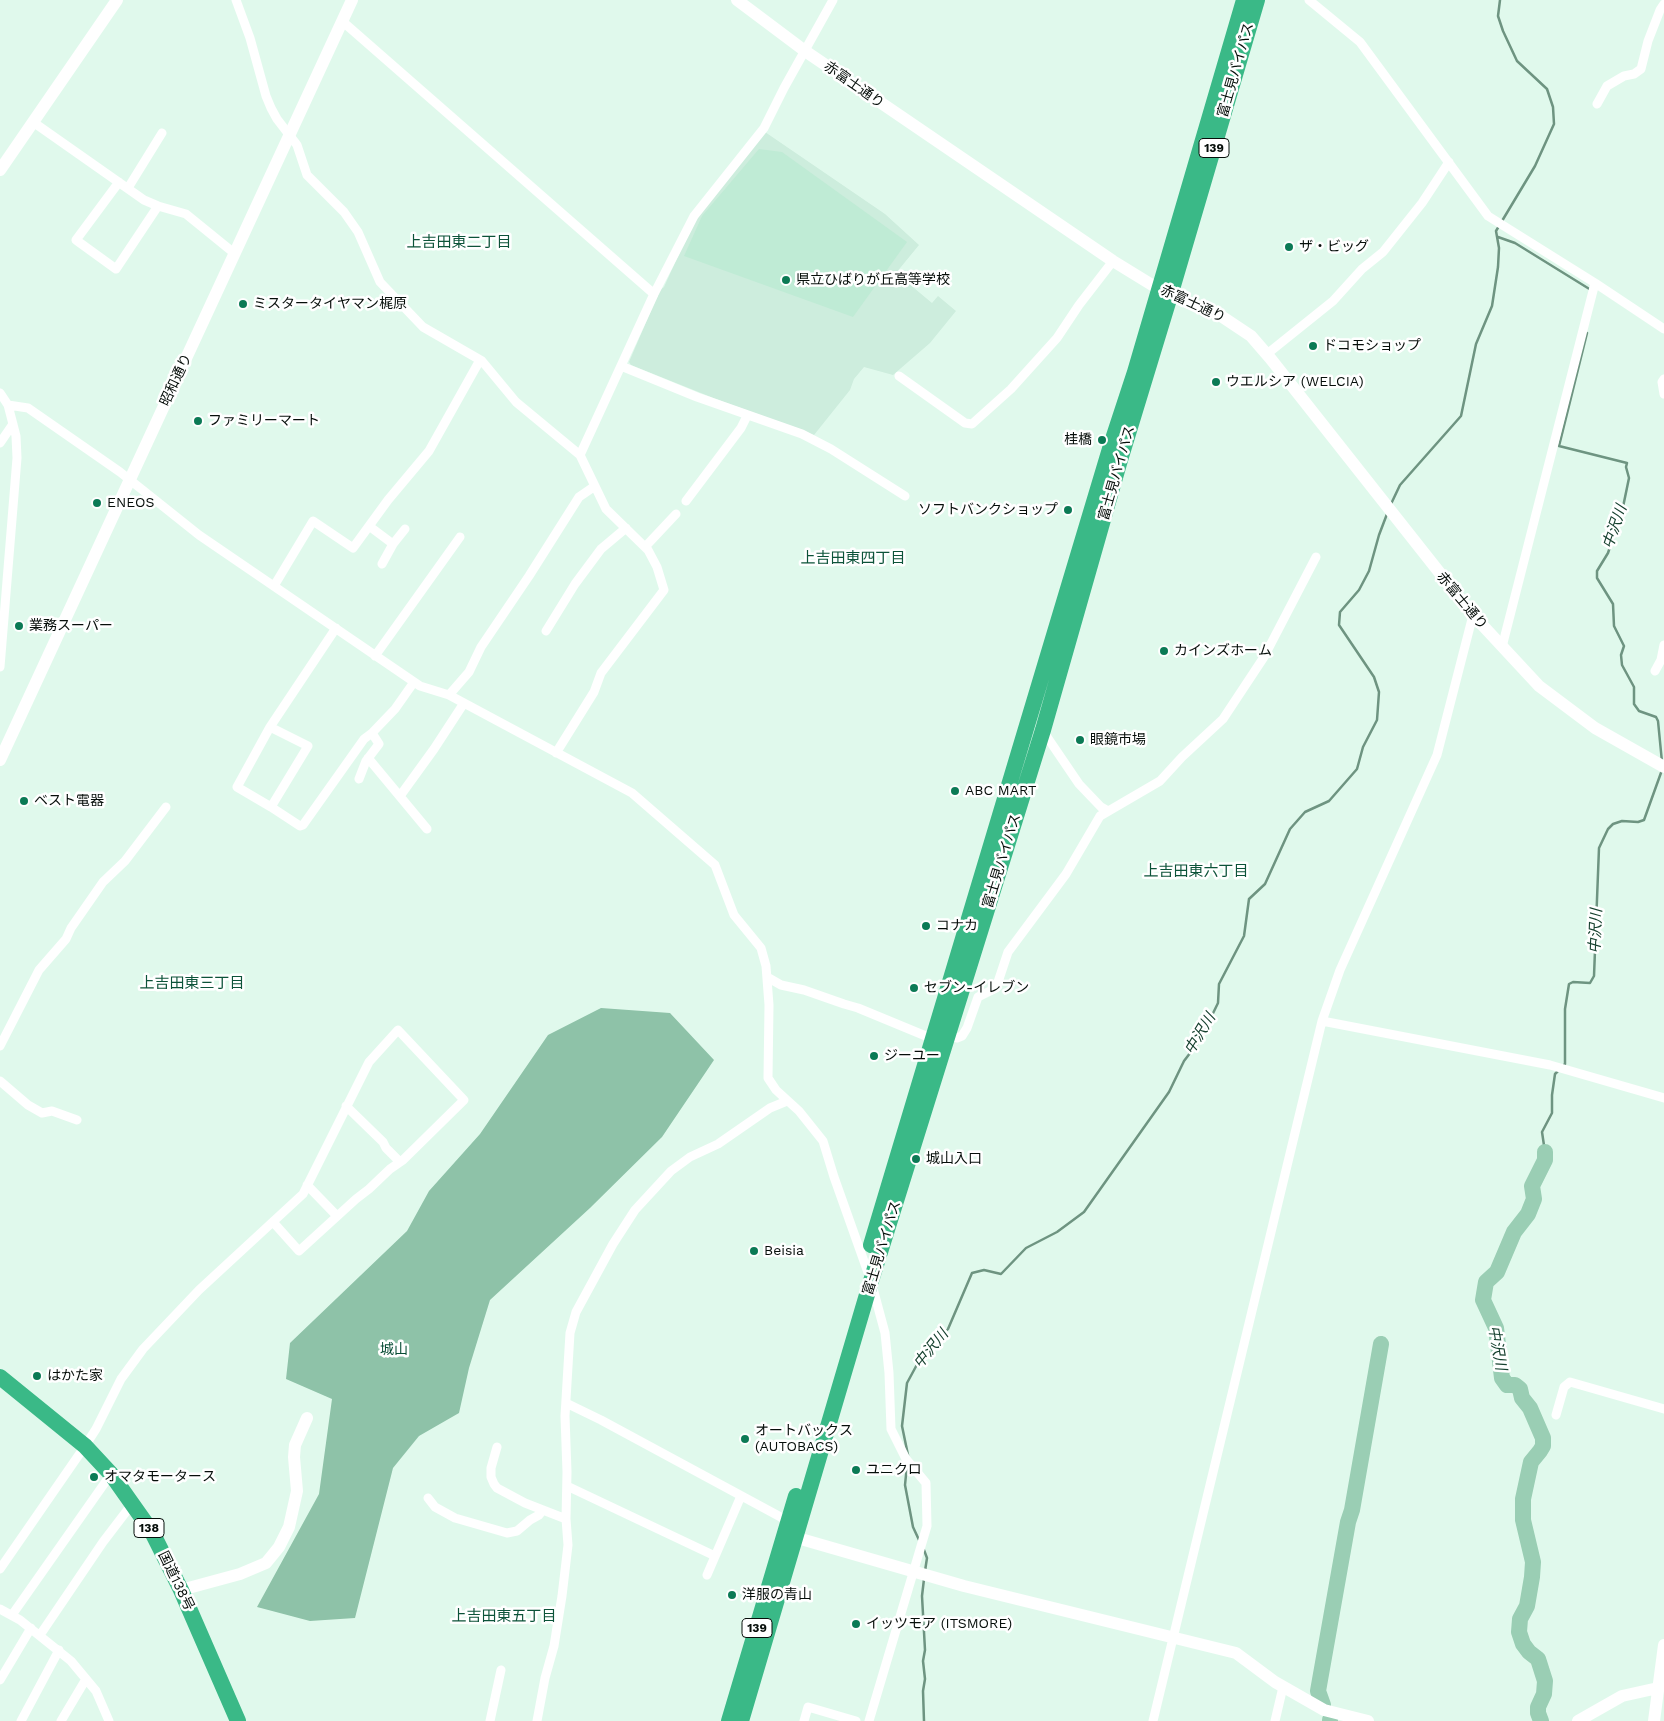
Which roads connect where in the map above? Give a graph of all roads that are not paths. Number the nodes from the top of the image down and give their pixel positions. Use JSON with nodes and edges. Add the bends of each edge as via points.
{"nodes":[{"id":1,"x":118,"y":0,"type":"edge"},
{"id":2,"x":236,"y":0,"type":"edge"},
{"id":3,"x":352,"y":0,"type":"edge"},
{"id":4,"x":737,"y":0,"type":"edge"},
{"id":5,"x":832,"y":0,"type":"edge"},
{"id":6,"x":1244,"y":0,"type":"edge"},
{"id":7,"x":1257,"y":0,"type":"edge"},
{"id":8,"x":1309,"y":0,"type":"edge"},
{"id":9,"x":1664,"y":4,"type":"edge"},
{"id":10,"x":342,"y":22,"type":"junction"},
{"id":11,"x":805,"y":51,"type":"junction"},
{"id":12,"x":1597,"y":104,"type":"dead end"},
{"id":13,"x":32,"y":122,"type":"junction"},
{"id":14,"x":162,"y":133,"type":"dead end"},
{"id":15,"x":289,"y":135,"type":"junction"},
{"id":16,"x":1448,"y":162,"type":"junction"},
{"id":17,"x":0,"y":170,"type":"edge"},
{"id":18,"x":119,"y":182,"type":"junction"},
{"id":19,"x":128,"y":188,"type":"junction"},
{"id":20,"x":158,"y":206,"type":"junction"},
{"id":21,"x":234,"y":253,"type":"junction"},
{"id":22,"x":1113,"y":261,"type":"junction"},
{"id":23,"x":1595,"y":283,"type":"junction"},
{"id":24,"x":1165,"y":292,"type":"junction"},
{"id":25,"x":654,"y":294,"type":"junction"},
{"id":26,"x":1664,"y":329,"type":"edge"},
{"id":27,"x":1267,"y":354,"type":"junction"},
{"id":28,"x":480,"y":360,"type":"junction"},
{"id":29,"x":621,"y":366,"type":"junction"},
{"id":30,"x":899,"y":376,"type":"dead end"},
{"id":31,"x":1664,"y":378,"type":"edge"},
{"id":32,"x":0,"y":393,"type":"edge"},
{"id":33,"x":1664,"y":394,"type":"edge"},
{"id":34,"x":8,"y":404,"type":"junction"},
{"id":35,"x":747,"y":416,"type":"junction"},
{"id":36,"x":13,"y":424,"type":"junction"},
{"id":37,"x":0,"y":443,"type":"edge"},
{"id":38,"x":580,"y":455,"type":"junction"},
{"id":39,"x":130,"y":480,"type":"junction"},
{"id":40,"x":595,"y":486,"type":"junction"},
{"id":41,"x":904,"y":496,"type":"dead end"},
{"id":42,"x":686,"y":501,"type":"dead end"},
{"id":43,"x":676,"y":514,"type":"dead end"},
{"id":44,"x":369,"y":526,"type":"junction"},
{"id":45,"x":626,"y":528,"type":"junction"},
{"id":46,"x":405,"y":529,"type":"dead end"},
{"id":47,"x":460,"y":537,"type":"dead end"},
{"id":48,"x":393,"y":544,"type":"junction"},
{"id":49,"x":645,"y":547,"type":"junction"},
{"id":50,"x":1316,"y":557,"type":"dead end"},
{"id":51,"x":382,"y":564,"type":"dead end"},
{"id":52,"x":274,"y":586,"type":"junction"},
{"id":53,"x":1473,"y":615,"type":"junction"},
{"id":54,"x":336,"y":628,"type":"junction"},
{"id":55,"x":546,"y":631,"type":"dead end"},
{"id":56,"x":1664,"y":645,"type":"edge"},
{"id":57,"x":1502,"y":647,"type":"junction"},
{"id":58,"x":375,"y":656,"type":"junction"},
{"id":59,"x":0,"y":667,"type":"edge"},
{"id":60,"x":1655,"y":671,"type":"dead end"},
{"id":61,"x":414,"y":682,"type":"junction"},
{"id":62,"x":449,"y":695,"type":"junction"},
{"id":63,"x":464,"y":703,"type":"junction"},
{"id":64,"x":270,"y":726,"type":"junction"},
{"id":65,"x":1042,"y":730,"type":"junction"},
{"id":66,"x":372,"y":733,"type":"junction"},
{"id":67,"x":556,"y":753,"type":"junction"},
{"id":68,"x":368,"y":758,"type":"junction"},
{"id":69,"x":0,"y":760,"type":"edge"},
{"id":70,"x":1664,"y":767,"type":"edge"},
{"id":71,"x":359,"y":779,"type":"dead end"},
{"id":72,"x":400,"y":796,"type":"junction"},
{"id":73,"x":166,"y":807,"type":"dead end"},
{"id":74,"x":271,"y":808,"type":"junction"},
{"id":75,"x":1108,"y":811,"type":"junction"},
{"id":76,"x":427,"y":829,"type":"dead end"},
{"id":77,"x":767,"y":978,"type":"junction"},
{"id":78,"x":1322,"y":1021,"type":"junction"},
{"id":79,"x":941,"y":1036,"type":"junction"},
{"id":80,"x":0,"y":1046,"type":"edge"},
{"id":81,"x":0,"y":1081,"type":"edge"},
{"id":82,"x":1664,"y":1098,"type":"edge"},
{"id":83,"x":787,"y":1101,"type":"junction"},
{"id":84,"x":346,"y":1106,"type":"junction"},
{"id":85,"x":77,"y":1120,"type":"dead end"},
{"id":86,"x":400,"y":1162,"type":"junction"},
{"id":87,"x":307,"y":1185,"type":"junction"},
{"id":88,"x":337,"y":1216,"type":"junction"},
{"id":89,"x":273,"y":1222,"type":"junction"},
{"id":90,"x":865,"y":1264,"type":"junction"},
{"id":91,"x":871,"y":1281,"type":"junction"},
{"id":92,"x":0,"y":1377,"type":"edge"},
{"id":93,"x":566,"y":1403,"type":"junction"},
{"id":94,"x":1664,"y":1409,"type":"edge"},
{"id":95,"x":1556,"y":1415,"type":"dead end"},
{"id":96,"x":307,"y":1418,"type":"dead end"},
{"id":97,"x":85,"y":1446,"type":"junction"},
{"id":98,"x":497,"y":1447,"type":"dead end"},
{"id":99,"x":111,"y":1474,"type":"junction"},
{"id":100,"x":567,"y":1486,"type":"junction"},
{"id":101,"x":741,"y":1496,"type":"junction"},
{"id":102,"x":428,"y":1498,"type":"dead end"},
{"id":103,"x":132,"y":1504,"type":"junction"},
{"id":104,"x":543,"y":1510,"type":"junction"},
{"id":105,"x":566,"y":1519,"type":"junction"},
{"id":106,"x":790,"y":1531,"type":"junction"},
{"id":107,"x":715,"y":1556,"type":"junction"},
{"id":108,"x":0,"y":1569,"type":"edge"},
{"id":109,"x":914,"y":1572,"type":"junction"},
{"id":110,"x":707,"y":1575,"type":"dead end"},
{"id":111,"x":181,"y":1590,"type":"junction"},
{"id":112,"x":0,"y":1609,"type":"edge"},
{"id":113,"x":12,"y":1615,"type":"junction"},
{"id":114,"x":31,"y":1628,"type":"junction"},
{"id":115,"x":40,"y":1636,"type":"junction"},
{"id":116,"x":1173,"y":1638,"type":"junction"},
{"id":117,"x":1664,"y":1645,"type":"edge"},
{"id":118,"x":59,"y":1650,"type":"junction"},
{"id":119,"x":501,"y":1670,"type":"dead end"},
{"id":120,"x":86,"y":1679,"type":"junction"},
{"id":121,"x":0,"y":1680,"type":"edge"},
{"id":122,"x":1283,"y":1687,"type":"junction"},
{"id":123,"x":1661,"y":1688,"type":"edge"},
{"id":124,"x":21,"y":1721,"type":"edge"},
{"id":125,"x":61,"y":1721,"type":"edge"},
{"id":126,"x":109,"y":1721,"type":"edge"},
{"id":127,"x":238,"y":1721,"type":"edge"},
{"id":128,"x":490,"y":1721,"type":"edge"},
{"id":129,"x":537,"y":1721,"type":"edge"},
{"id":130,"x":729,"y":1721,"type":"edge"},
{"id":131,"x":741,"y":1721,"type":"edge"},
{"id":132,"x":804,"y":1721,"type":"edge"},
{"id":133,"x":856,"y":1721,"type":"edge"},
{"id":134,"x":869,"y":1721,"type":"edge"},
{"id":135,"x":1153,"y":1721,"type":"edge"},
{"id":136,"x":1275,"y":1721,"type":"edge"},
{"id":137,"x":1368,"y":1721,"type":"edge"},
{"id":138,"x":1578,"y":1721,"type":"edge"},
{"id":139,"x":1654,"y":1721,"type":"edge"}],
"edges":[{"from":1,"to":13,"type":"street"},
{"from":2,"to":15,"type":"street","via":[[266,96]]},
{"from":3,"to":10,"type":"street","name":"昭和通り"},
{"from":4,"to":11,"type":"street","name":"赤富士通り"},
{"from":5,"to":11,"type":"street"},
{"from":6,"to":24,"type":"highway","name":"富士見バイパス","number":"139"},
{"from":7,"to":24,"type":"highway","name":"富士見バイパス","number":"139"},
{"from":8,"to":16,"type":"street","via":[[1360,42]]},
{"from":9,"to":12,"type":"street","via":[[1648,41],[1641,69],[1606,86]]},
{"from":10,"to":15,"type":"street","name":"昭和通り"},
{"from":10,"to":25,"type":"street"},
{"from":11,"to":22,"type":"street","name":"赤富士通り"},
{"from":11,"to":25,"type":"street","via":[[764,128],[694,216]]},
{"from":13,"to":17,"type":"street"},
{"from":13,"to":18,"type":"street"},
{"from":14,"to":19,"type":"street"},
{"from":15,"to":21,"type":"street","name":"昭和通り"},
{"from":15,"to":28,"type":"street","via":[[297,145],[307,174],[344,212],[358,232],[380,282],[389,293],[423,328]]},
{"from":16,"to":23,"type":"street","via":[[1488,216]]},
{"from":16,"to":27,"type":"street","via":[[1383,252],[1362,269],[1333,301]]},
{"from":18,"to":19,"type":"street"},
{"from":18,"to":20,"type":"street","via":[[76,240],[116,269]]},
{"from":19,"to":20,"type":"street"},
{"from":20,"to":21,"type":"street","via":[[186,214]]},
{"from":21,"to":39,"type":"street","name":"昭和通り"},
{"from":22,"to":24,"type":"street","name":"赤富士通り"},
{"from":22,"to":30,"type":"street","via":[[1057,338],[1011,389],[972,424],[965,424]]},
{"from":23,"to":26,"type":"street"},
{"from":23,"to":57,"type":"street"},
{"from":24,"to":27,"type":"street","name":"赤富士通り","via":[[1218,314],[1251,336]]},
{"from":24,"to":65,"type":"highway","name":"富士見バイパス","number":"139","via":[[1123,452]]},
{"from":24,"to":79,"type":"highway","name":"富士見バイパス","number":"139"},
{"from":25,"to":29,"type":"street"},
{"from":27,"to":53,"type":"street","name":"赤富士通り"},
{"from":28,"to":38,"type":"street","via":[[516,402]]},
{"from":28,"to":44,"type":"street","via":[[429,451]]},
{"from":29,"to":35,"type":"street"},
{"from":29,"to":38,"type":"street"},
{"from":31,"to":33,"type":"street"},
{"from":32,"to":34,"type":"street"},
{"from":34,"to":36,"type":"street"},
{"from":34,"to":39,"type":"street","via":[[28,408]]},
{"from":35,"to":41,"type":"street","via":[[802,434]]},
{"from":35,"to":42,"type":"street"},
{"from":36,"to":37,"type":"street"},
{"from":36,"to":59,"type":"street","via":[[16,478]]},
{"from":38,"to":40,"type":"street"},
{"from":39,"to":52,"type":"street","via":[[199,535]]},
{"from":39,"to":69,"type":"street","name":"昭和通り"},
{"from":40,"to":45,"type":"street","via":[[606,509]]},
{"from":40,"to":62,"type":"street","via":[[579,497],[481,647],[469,672]]},
{"from":43,"to":49,"type":"street"},
{"from":44,"to":48,"type":"street"},
{"from":44,"to":52,"type":"street","via":[[353,548],[313,521]]},
{"from":45,"to":49,"type":"street"},
{"from":45,"to":55,"type":"street","via":[[601,549]]},
{"from":46,"to":48,"type":"street"},
{"from":47,"to":58,"type":"street"},
{"from":48,"to":51,"type":"street"},
{"from":49,"to":67,"type":"street","via":[[657,567],[664,590],[601,673],[594,692]]},
{"from":50,"to":75,"type":"street","via":[[1264,657],[1223,719],[1160,781]]},
{"from":52,"to":54,"type":"street"},
{"from":53,"to":57,"type":"street","name":"赤富士通り"},
{"from":53,"to":78,"type":"street","via":[[1437,755],[1340,970]]},
{"from":54,"to":58,"type":"street"},
{"from":54,"to":64,"type":"street"},
{"from":56,"to":60,"type":"street"},
{"from":57,"to":70,"type":"street","name":"赤富士通り","via":[[1539,686],[1595,728]]},
{"from":58,"to":61,"type":"street"},
{"from":61,"to":62,"type":"street"},
{"from":61,"to":66,"type":"street"},
{"from":62,"to":63,"type":"street"},
{"from":63,"to":67,"type":"street"},
{"from":63,"to":72,"type":"street"},
{"from":64,"to":74,"type":"street","via":[[237,787]]},
{"from":64,"to":74,"type":"street","via":[[308,746]]},
{"from":65,"to":75,"type":"street","via":[[1079,784]]},
{"from":65,"to":79,"type":"highway","name":"富士見バイパス","number":"139"},
{"from":66,"to":68,"type":"street","via":[[379,744]]},
{"from":66,"to":74,"type":"street","via":[[364,739],[303,825]]},
{"from":67,"to":77,"type":"street","via":[[632,793],[715,865],[734,915],[761,948]]},
{"from":68,"to":71,"type":"street"},
{"from":68,"to":72,"type":"street"},
{"from":72,"to":76,"type":"street"},
{"from":73,"to":80,"type":"street","via":[[125,861],[104,882],[66,939],[39,970]]},
{"from":75,"to":79,"type":"street","via":[[1095,822],[1066,874],[1008,952],[996,988],[978,997],[962,1036]]},
{"from":77,"to":79,"type":"street"},
{"from":77,"to":83,"type":"street","via":[[768,1078]]},
{"from":78,"to":82,"type":"street","via":[[1550,1065]]},
{"from":78,"to":116,"type":"street"},
{"from":79,"to":90,"type":"highway","name":"富士見バイパス","number":"139"},
{"from":79,"to":91,"type":"highway","name":"富士見バイパス","number":"139"},
{"from":81,"to":85,"type":"street","via":[[28,1106]]},
{"from":83,"to":90,"type":"street","via":[[823,1141]]},
{"from":83,"to":93,"type":"street","via":[[770,1108],[718,1144],[670,1171],[636,1210],[613,1244],[576,1312],[570,1333]]},
{"from":84,"to":86,"type":"street"},
{"from":84,"to":86,"type":"street","via":[[369,1062],[398,1030],[464,1100]]},
{"from":84,"to":87,"type":"street"},
{"from":86,"to":88,"type":"street"},
{"from":87,"to":88,"type":"street"},
{"from":87,"to":89,"type":"street","via":[[303,1194]]},
{"from":88,"to":89,"type":"street","via":[[299,1251]]},
{"from":89,"to":97,"type":"street","via":[[199,1290],[143,1349],[121,1379]]},
{"from":90,"to":91,"type":"street"},
{"from":90,"to":106,"type":"highway","name":"富士見バイパス","number":"139"},
{"from":91,"to":106,"type":"highway","name":"富士見バイパス","number":"139"},
{"from":91,"to":109,"type":"street","via":[[885,1332],[891,1429],[906,1459],[926,1483],[927,1526]]},
{"from":92,"to":97,"type":"highway","name":"国道138号","number":"138"},
{"from":93,"to":100,"type":"street"},
{"from":93,"to":101,"type":"street"},
{"from":94,"to":95,"type":"street","via":[[1570,1382],[1564,1387]]},
{"from":96,"to":111,"type":"street","via":[[294,1457],[296,1500],[289,1527],[279,1547],[266,1563],[240,1574]]},
{"from":97,"to":99,"type":"highway","name":"国道138号","number":"138"},
{"from":97,"to":108,"type":"street"},
{"from":98,"to":104,"type":"street","via":[[491,1468],[494,1484]]},
{"from":99,"to":103,"type":"highway","name":"国道138号","number":"138"},
{"from":99,"to":113,"type":"street"},
{"from":100,"to":105,"type":"street"},
{"from":100,"to":107,"type":"street"},
{"from":101,"to":106,"type":"street"},
{"from":101,"to":107,"type":"street"},
{"from":102,"to":104,"type":"street","via":[[435,1507],[455,1518],[507,1533],[517,1531]]},
{"from":103,"to":111,"type":"highway","name":"国道138号","number":"138","via":[[152,1532]]},
{"from":103,"to":115,"type":"street"},
{"from":104,"to":105,"type":"street"},
{"from":105,"to":129,"type":"street","via":[[568,1545],[562,1596]]},
{"from":106,"to":109,"type":"street"},
{"from":106,"to":130,"type":"highway","name":"富士見バイパス","number":"139"},
{"from":106,"to":131,"type":"highway","name":"富士見バイパス","number":"139"},
{"from":107,"to":110,"type":"street"},
{"from":109,"to":116,"type":"street"},
{"from":109,"to":134,"type":"street"},
{"from":111,"to":127,"type":"highway","name":"国道138号","number":"138"},
{"from":112,"to":113,"type":"street"},
{"from":113,"to":114,"type":"street"},
{"from":114,"to":115,"type":"street"},
{"from":114,"to":121,"type":"street"},
{"from":115,"to":118,"type":"street"},
{"from":116,"to":122,"type":"street","via":[[1236,1653]]},
{"from":116,"to":135,"type":"street"},
{"from":117,"to":123,"type":"street"},
{"from":118,"to":120,"type":"street"},
{"from":118,"to":124,"type":"street"},
{"from":119,"to":128,"type":"street"},
{"from":120,"to":125,"type":"street"},
{"from":120,"to":126,"type":"street","via":[[96,1691]]},
{"from":122,"to":136,"type":"street"},
{"from":122,"to":137,"type":"street","via":[[1324,1710]]},
{"from":123,"to":138,"type":"street","via":[[1622,1696]]},
{"from":123,"to":139,"type":"street"},
{"from":132,"to":133,"type":"street","via":[[808,1707]]}]}
